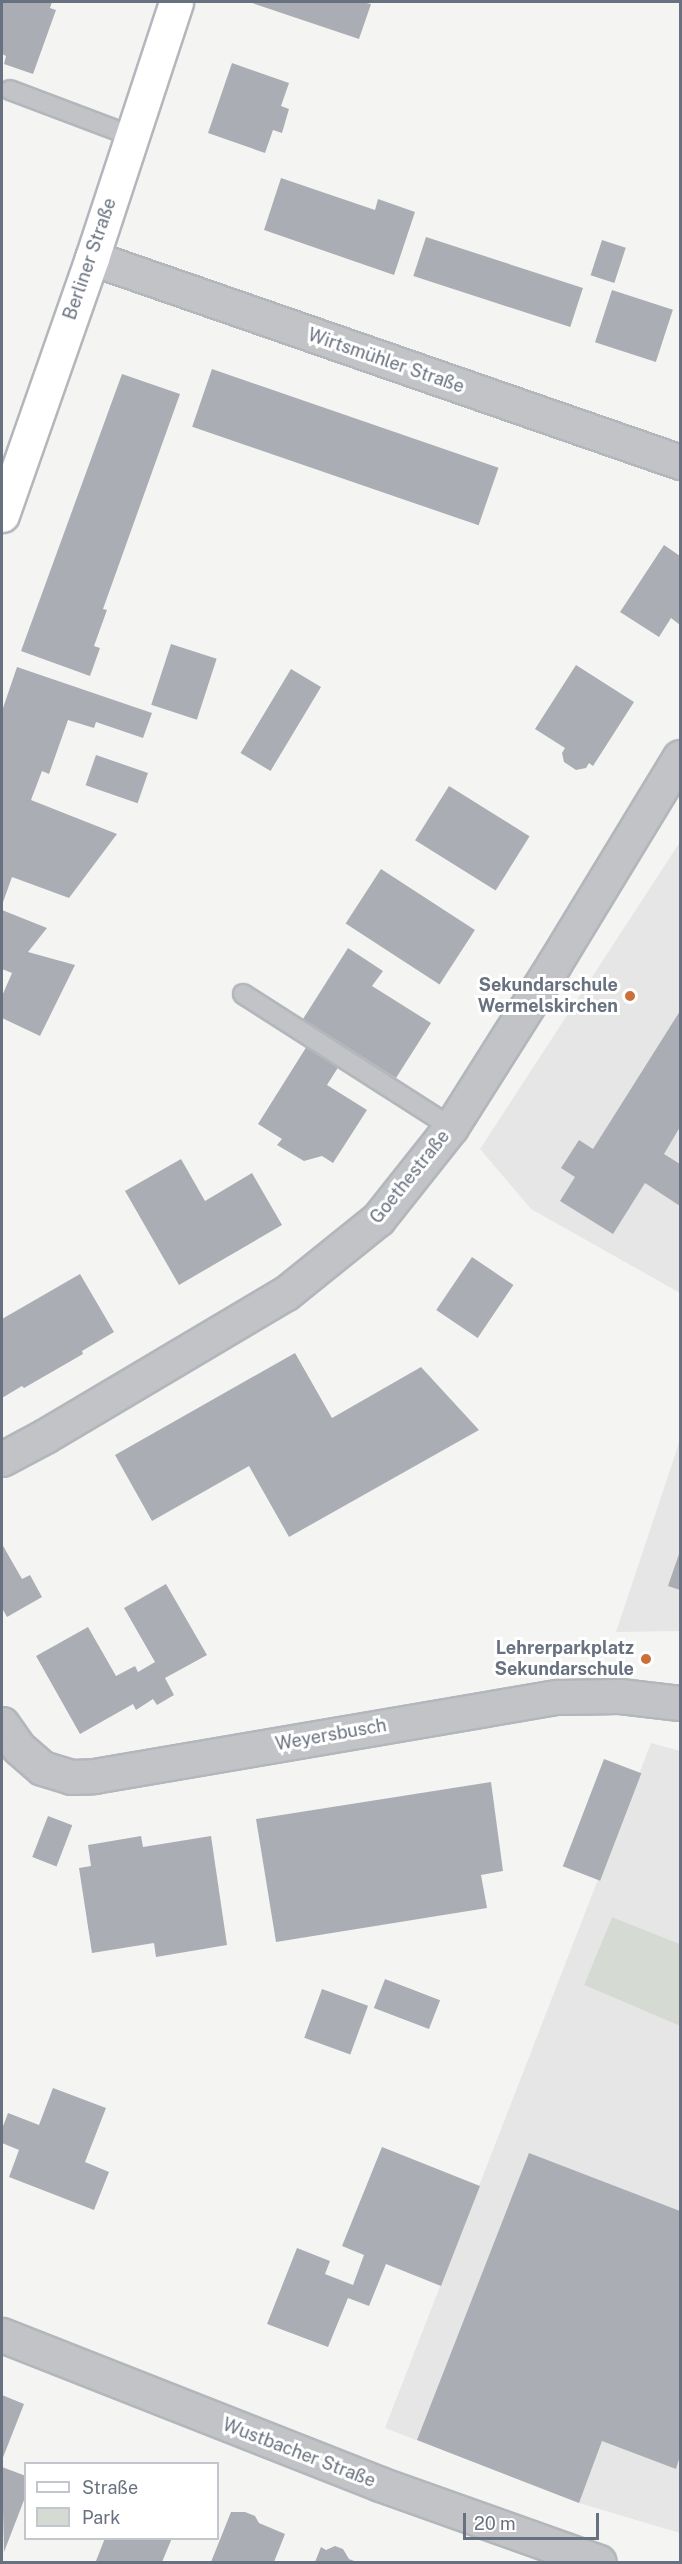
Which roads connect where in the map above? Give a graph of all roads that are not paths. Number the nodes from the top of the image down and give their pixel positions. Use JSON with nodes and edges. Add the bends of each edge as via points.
{"nodes":[{"id":1,"x":176,"y":2,"type":"edge"},
{"id":2,"x":10,"y":90,"type":"dead end"},
{"id":3,"x":132,"y":136,"type":"junction"},
{"id":4,"x":92,"y":258,"type":"junction"},
{"id":5,"x":681,"y":462,"type":"edge"},
{"id":6,"x":2,"y":515,"type":"edge"},
{"id":7,"x":681,"y":757,"type":"edge"},
{"id":8,"x":243,"y":994,"type":"dead end"},
{"id":9,"x":451,"y":1127,"type":"junction"},
{"id":10,"x":2,"y":1459,"type":"edge"},
{"id":11,"x":681,"y":1703,"type":"edge"},
{"id":12,"x":2,"y":1724,"type":"edge"},
{"id":13,"x":2,"y":2335,"type":"edge"},
{"id":14,"x":599,"y":2562,"type":"edge"}],
"edges":[{"from":1,"to":3,"type":"main road","name":"Berliner Straße"},
{"from":2,"to":3,"type":"lane"},
{"from":3,"to":4,"type":"main road","name":"Berliner Straße"},
{"from":4,"to":5,"type":"street","name":"Wirtsmühler Straße"},
{"from":4,"to":6,"type":"main road","name":"Berliner Straße"},
{"from":7,"to":9,"type":"street","name":"Goethestraße"},
{"from":8,"to":9,"type":"lane"},
{"from":9,"to":10,"type":"street","name":"Goethestraße","via":[[378,1220],[286,1293]]},
{"from":11,"to":12,"type":"street","name":"Weyersbusch","via":[[620,1696],[557,1697],[72,1777],[42,1768]]},
{"from":13,"to":14,"type":"street","name":"Wustbacher Straße","via":[[380,2484]]}]}
